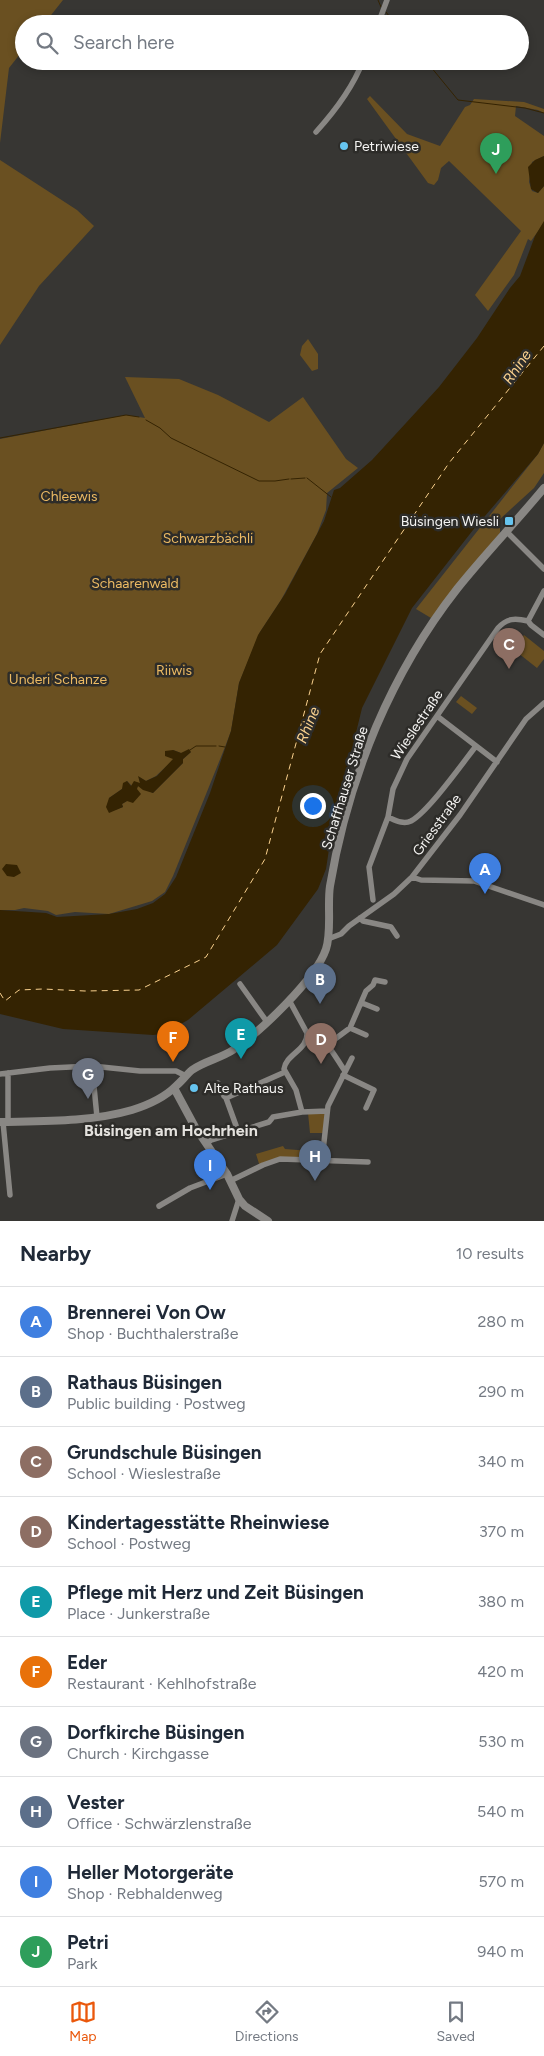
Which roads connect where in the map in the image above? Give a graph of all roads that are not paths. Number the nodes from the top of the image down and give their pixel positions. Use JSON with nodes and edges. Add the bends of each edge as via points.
{"nodes":[{"id":1,"x":388,"y":0,"type":"edge"},
{"id":2,"x":382,"y":15,"type":"edge"},
{"id":3,"x":359,"y":70,"type":"edge"},
{"id":4,"x":316,"y":132,"type":"dead end"},
{"id":5,"x":544,"y":488,"type":"edge"},
{"id":6,"x":507,"y":532,"type":"junction"},
{"id":7,"x":544,"y":569,"type":"edge"},
{"id":8,"x":544,"y":591,"type":"edge"},
{"id":9,"x":528,"y":621,"type":"junction"},
{"id":10,"x":544,"y":635,"type":"edge"},
{"id":11,"x":544,"y":703,"type":"edge"},
{"id":12,"x":437,"y":716,"type":"junction"},
{"id":13,"x":476,"y":746,"type":"junction"},
{"id":14,"x":497,"y":762,"type":"junction"},
{"id":15,"x":388,"y":817,"type":"junction"},
{"id":16,"x":412,"y":877,"type":"junction"},
{"id":17,"x":373,"y":900,"type":"dead end"},
{"id":18,"x":544,"y":906,"type":"edge"},
{"id":19,"x":360,"y":918,"type":"junction"},
{"id":20,"x":397,"y":936,"type":"dead end"},
{"id":21,"x":328,"y":939,"type":"junction"},
{"id":22,"x":385,"y":982,"type":"dead end"},
{"id":23,"x":240,"y":984,"type":"dead end"},
{"id":24,"x":289,"y":1000,"type":"junction"},
{"id":25,"x":362,"y":1003,"type":"junction"},
{"id":26,"x":377,"y":1009,"type":"dead end"},
{"id":27,"x":267,"y":1022,"type":"junction"},
{"id":28,"x":350,"y":1028,"type":"junction"},
{"id":29,"x":307,"y":1033,"type":"junction"},
{"id":30,"x":366,"y":1036,"type":"dead end"},
{"id":31,"x":326,"y":1045,"type":"junction"},
{"id":32,"x":352,"y":1058,"type":"dead end"},
{"id":33,"x":92,"y":1066,"type":"junction"},
{"id":34,"x":285,"y":1072,"type":"junction"},
{"id":35,"x":8,"y":1073,"type":"junction"},
{"id":36,"x":344,"y":1073,"type":"junction"},
{"id":37,"x":0,"y":1074,"type":"edge"},
{"id":38,"x":186,"y":1076,"type":"junction"},
{"id":39,"x":218,"y":1083,"type":"dead end"},
{"id":40,"x":174,"y":1088,"type":"junction"},
{"id":41,"x":226,"y":1098,"type":"junction"},
{"id":42,"x":366,"y":1108,"type":"dead end"},
{"id":43,"x":327,"y":1110,"type":"junction"},
{"id":44,"x":302,"y":1112,"type":"junction"},
{"id":45,"x":97,"y":1117,"type":"junction"},
{"id":46,"x":4,"y":1122,"type":"edge"},
{"id":47,"x":238,"y":1132,"type":"junction"},
{"id":48,"x":206,"y":1144,"type":"junction"},
{"id":49,"x":322,"y":1160,"type":"junction"},
{"id":50,"x":368,"y":1162,"type":"dead end"},
{"id":51,"x":229,"y":1178,"type":"junction"},
{"id":52,"x":10,"y":1195,"type":"dead end"},
{"id":53,"x":239,"y":1199,"type":"junction"},
{"id":54,"x":159,"y":1206,"type":"dead end"},
{"id":55,"x":232,"y":1221,"type":"edge"},
{"id":56,"x":268,"y":1221,"type":"edge"}],
"edges":[{"from":1,"to":2,"type":"street"},
{"from":3,"to":4,"type":"street"},
{"from":5,"to":6,"type":"main road","name":"Schaffhauser Straße"},
{"from":6,"to":7,"type":"street"},
{"from":6,"to":21,"type":"main road","name":"Schaffhauser Straße","via":[[433,622],[404,669],[383,712],[358,778],[336,859],[328,901]]},
{"from":8,"to":9,"type":"street"},
{"from":9,"to":10,"type":"street"},
{"from":9,"to":12,"type":"street","name":"Wieslestraße","via":[[505,620]]},
{"from":11,"to":14,"type":"street","name":"Griesstraße","via":[[526,719]]},
{"from":12,"to":13,"type":"street"},
{"from":12,"to":15,"type":"street","name":"Wieslestraße","via":[[407,759],[393,789]]},
{"from":13,"to":14,"type":"street"},
{"from":13,"to":15,"type":"street","via":[[424,811],[406,822]]},
{"from":14,"to":16,"type":"street","name":"Griesstraße"},
{"from":15,"to":17,"type":"street","name":"Wieslestraße","via":[[369,867]]},
{"from":16,"to":18,"type":"street","via":[[474,881]]},
{"from":16,"to":19,"type":"street","name":"Griesstraße"},
{"from":19,"to":20,"type":"street","via":[[391,927]]},
{"from":19,"to":21,"type":"street","name":"Griesstraße","via":[[338,936]]},
{"from":21,"to":24,"type":"main road","via":[[318,964]]},
{"from":22,"to":25,"type":"street","via":[[375,980]]},
{"from":23,"to":27,"type":"street"},
{"from":24,"to":27,"type":"main road"},
{"from":24,"to":29,"type":"street"},
{"from":25,"to":26,"type":"street"},
{"from":25,"to":28,"type":"street"},
{"from":27,"to":38,"type":"main road","via":[[233,1050]]},
{"from":28,"to":30,"type":"street"},
{"from":28,"to":31,"type":"street"},
{"from":29,"to":31,"type":"street","via":[[320,1037]]},
{"from":29,"to":34,"type":"street","via":[[306,1042],[284,1066]]},
{"from":31,"to":36,"type":"street"},
{"from":32,"to":36,"type":"street"},
{"from":33,"to":35,"type":"street"},
{"from":33,"to":38,"type":"street","via":[[176,1071]]},
{"from":33,"to":45,"type":"street"},
{"from":34,"to":41,"type":"street"},
{"from":34,"to":44,"type":"street","via":[[296,1090]]},
{"from":35,"to":37,"type":"street"},
{"from":35,"to":46,"type":"street"},
{"from":36,"to":42,"type":"street","via":[[374,1090]]},
{"from":36,"to":43,"type":"street"},
{"from":38,"to":40,"type":"main road"},
{"from":39,"to":41,"type":"street"},
{"from":40,"to":45,"type":"main road","via":[[138,1108]]},
{"from":40,"to":48,"type":"main road"},
{"from":41,"to":47,"type":"street"},
{"from":43,"to":44,"type":"street"},
{"from":43,"to":49,"type":"street"},
{"from":44,"to":47,"type":"street","via":[[273,1117],[270,1122]]},
{"from":45,"to":46,"type":"main road"},
{"from":46,"to":52,"type":"street"},
{"from":47,"to":48,"type":"street"},
{"from":48,"to":51,"type":"main road"},
{"from":49,"to":50,"type":"street"},
{"from":49,"to":51,"type":"street","via":[[279,1159]]},
{"from":51,"to":53,"type":"main road"},
{"from":51,"to":54,"type":"street","via":[[190,1188]]},
{"from":53,"to":55,"type":"street"},
{"from":53,"to":56,"type":"main road"}]}
